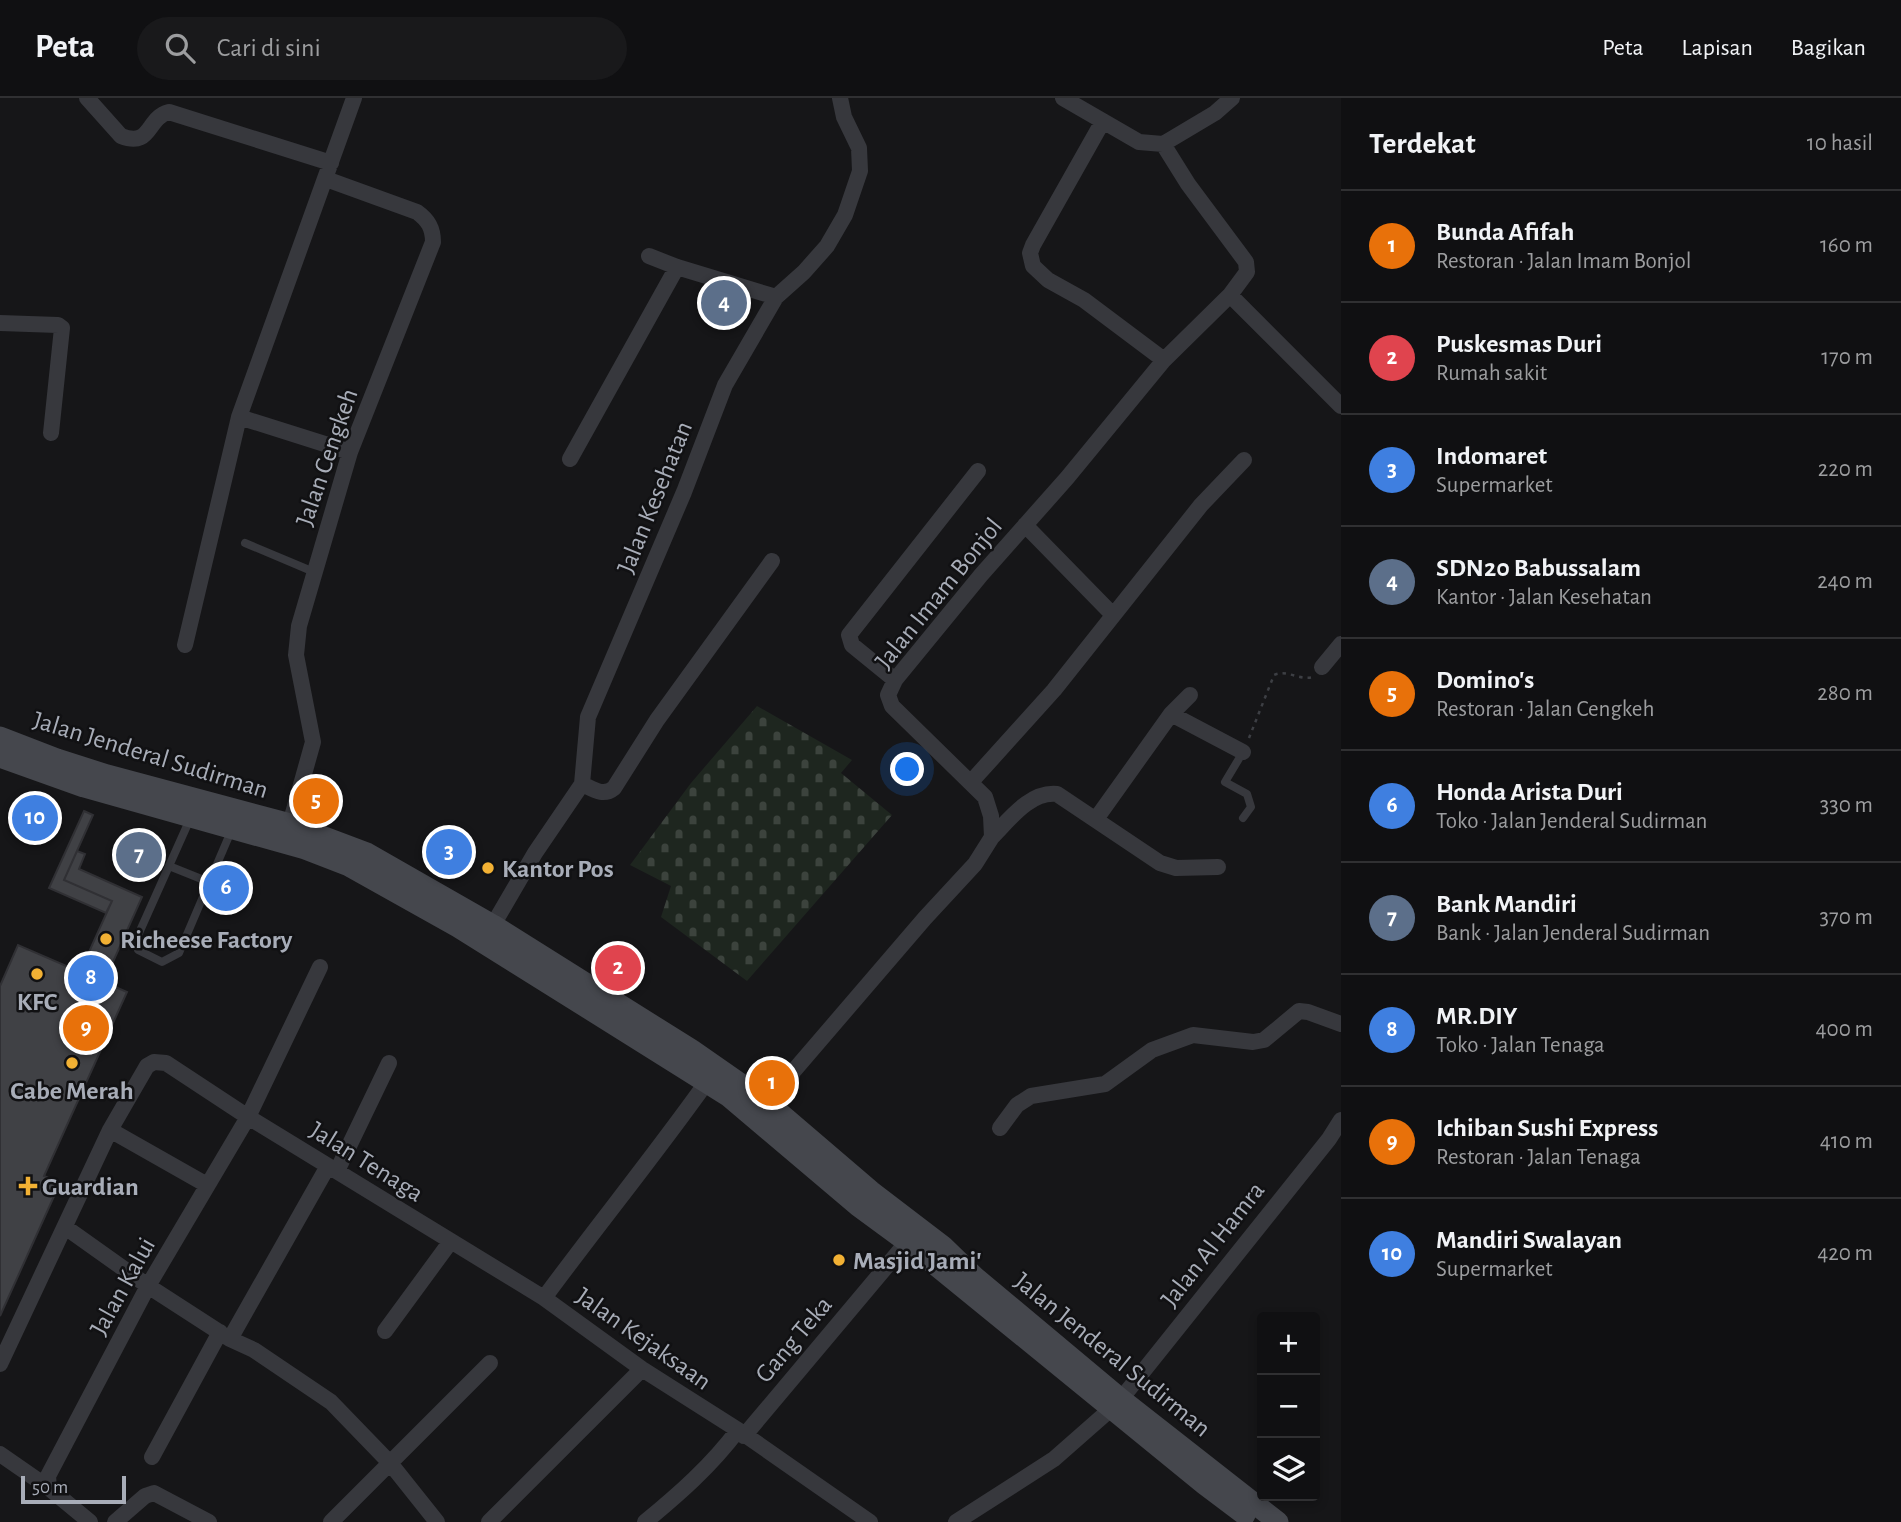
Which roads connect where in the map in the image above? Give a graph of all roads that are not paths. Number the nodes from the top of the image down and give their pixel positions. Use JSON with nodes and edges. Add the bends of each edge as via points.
{"nodes":[{"id":1,"x":87,"y":98,"type":"edge"},
{"id":2,"x":354,"y":98,"type":"edge"},
{"id":3,"x":1063,"y":98,"type":"edge"},
{"id":4,"x":1232,"y":98,"type":"edge"},
{"id":5,"x":839,"y":99,"type":"edge"},
{"id":6,"x":1103,"y":121,"type":"junction"},
{"id":7,"x":1163,"y":144,"type":"junction"},
{"id":8,"x":329,"y":171,"type":"junction"},
{"id":9,"x":649,"y":256,"type":"dead end"},
{"id":10,"x":677,"y":267,"type":"junction"},
{"id":11,"x":1230,"y":295,"type":"junction"},
{"id":12,"x":776,"y":297,"type":"junction"},
{"id":13,"x":0,"y":323,"type":"edge"},
{"id":14,"x":1164,"y":360,"type":"junction"},
{"id":15,"x":1341,"y":406,"type":"edge"},
{"id":16,"x":239,"y":417,"type":"junction"},
{"id":17,"x":51,"y":433,"type":"dead end"},
{"id":18,"x":350,"y":452,"type":"junction"},
{"id":19,"x":570,"y":459,"type":"dead end"},
{"id":20,"x":1244,"y":460,"type":"dead end"},
{"id":21,"x":978,"y":471,"type":"dead end"},
{"id":22,"x":1025,"y":525,"type":"junction"},
{"id":23,"x":245,"y":543,"type":"dead end"},
{"id":24,"x":772,"y":561,"type":"dead end"},
{"id":25,"x":314,"y":572,"type":"junction"},
{"id":26,"x":1113,"y":615,"type":"junction"},
{"id":27,"x":1341,"y":644,"type":"edge"},
{"id":28,"x":185,"y":645,"type":"dead end"},
{"id":29,"x":1322,"y":667,"type":"road end"},
{"id":30,"x":895,"y":680,"type":"junction"},
{"id":31,"x":1190,"y":695,"type":"dead end"},
{"id":32,"x":1171,"y":715,"type":"junction"},
{"id":33,"x":0,"y":737,"type":"edge"},
{"id":34,"x":1242,"y":751,"type":"joint"},
{"id":35,"x":0,"y":757,"type":"edge"},
{"id":36,"x":971,"y":782,"type":"junction"},
{"id":37,"x":582,"y":784,"type":"junction"},
{"id":38,"x":191,"y":817,"type":"junction"},
{"id":39,"x":1243,"y":818,"type":"dead end"},
{"id":40,"x":1096,"y":819,"type":"junction"},
{"id":41,"x":290,"y":824,"type":"junction"},
{"id":42,"x":232,"y":829,"type":"junction"},
{"id":43,"x":992,"y":837,"type":"junction"},
{"id":44,"x":169,"y":866,"type":"junction"},
{"id":45,"x":1218,"y":867,"type":"dead end"},
{"id":46,"x":209,"y":882,"type":"junction"},
{"id":47,"x":416,"y":892,"type":"junction"},
{"id":48,"x":493,"y":925,"type":"junction"},
{"id":49,"x":320,"y":967,"type":"dead end"},
{"id":50,"x":1341,"y":1024,"type":"edge"},
{"id":51,"x":388,"y":1063,"type":"dead end"},
{"id":52,"x":706,"y":1083,"type":"junction"},
{"id":53,"x":767,"y":1102,"type":"junction"},
{"id":54,"x":248,"y":1117,"type":"junction"},
{"id":55,"x":1341,"y":1120,"type":"edge"},
{"id":56,"x":1000,"y":1128,"type":"dead end"},
{"id":57,"x":110,"y":1130,"type":"junction"},
{"id":58,"x":332,"y":1169,"type":"junction"},
{"id":59,"x":207,"y":1185,"type":"junction"},
{"id":60,"x":864,"y":1199,"type":"junction"},
{"id":61,"x":65,"y":1227,"type":"junction"},
{"id":62,"x":451,"y":1241,"type":"junction"},
{"id":63,"x":907,"y":1242,"type":"junction"},
{"id":64,"x":148,"y":1286,"type":"junction"},
{"id":65,"x":544,"y":1298,"type":"junction"},
{"id":66,"x":385,"y":1331,"type":"dead end"},
{"id":67,"x":225,"y":1335,"type":"junction"},
{"id":68,"x":490,"y":1363,"type":"dead end"},
{"id":69,"x":0,"y":1364,"type":"edge"},
{"id":70,"x":642,"y":1369,"type":"junction"},
{"id":71,"x":1117,"y":1403,"type":"junction"},
{"id":72,"x":741,"y":1433,"type":"junction"},
{"id":73,"x":0,"y":1454,"type":"edge"},
{"id":74,"x":152,"y":1457,"type":"dead end"},
{"id":75,"x":390,"y":1463,"type":"junction"},
{"id":76,"x":48,"y":1485,"type":"junction"},
{"id":77,"x":90,"y":1522,"type":"edge"},
{"id":78,"x":115,"y":1522,"type":"edge"},
{"id":79,"x":209,"y":1522,"type":"edge"},
{"id":80,"x":331,"y":1522,"type":"edge"},
{"id":81,"x":437,"y":1522,"type":"edge"},
{"id":82,"x":489,"y":1522,"type":"edge"},
{"id":83,"x":645,"y":1522,"type":"edge"},
{"id":84,"x":870,"y":1522,"type":"edge"},
{"id":85,"x":956,"y":1522,"type":"edge"},
{"id":86,"x":1255,"y":1522,"type":"edge"},
{"id":87,"x":1278,"y":1522,"type":"edge"}],
"edges":[{"from":1,"to":8,"type":"street","via":[[128,139],[144,136],[169,112]]},
{"from":2,"to":8,"type":"street"},
{"from":3,"to":6,"type":"street"},
{"from":4,"to":7,"type":"street"},
{"from":5,"to":12,"type":"street","name":"Jalan Kesehatan","via":[[859,148],[860,171],[845,215],[827,246]]},
{"from":6,"to":7,"type":"street","via":[[1139,142]]},
{"from":6,"to":14,"type":"street","via":[[1033,245],[1030,259],[1048,280],[1084,300]]},
{"from":7,"to":11,"type":"street","name":"Jalan Imam Bonjol","via":[[1246,262],[1247,272]]},
{"from":8,"to":16,"type":"street"},
{"from":8,"to":18,"type":"street","name":"Jalan Cengkeh","via":[[417,212],[433,234]]},
{"from":9,"to":10,"type":"street"},
{"from":10,"to":12,"type":"street"},
{"from":10,"to":19,"type":"street"},
{"from":11,"to":14,"type":"street","name":"Jalan Imam Bonjol"},
{"from":11,"to":15,"type":"street"},
{"from":12,"to":37,"type":"street","name":"Jalan Kesehatan","via":[[725,385],[588,717]]},
{"from":13,"to":17,"type":"street","via":[[58,325],[63,330]]},
{"from":14,"to":22,"type":"street","name":"Jalan Imam Bonjol"},
{"from":16,"to":18,"type":"street"},
{"from":16,"to":28,"type":"street"},
{"from":18,"to":25,"type":"street","name":"Jalan Cengkeh"},
{"from":20,"to":26,"type":"street","via":[[1201,505]]},
{"from":21,"to":30,"type":"street","via":[[849,635],[852,645]]},
{"from":22,"to":26,"type":"street"},
{"from":22,"to":30,"type":"street","name":"Jalan Imam Bonjol"},
{"from":23,"to":25,"type":"lane"},
{"from":24,"to":37,"type":"street","via":[[664,710],[614,788],[602,793]]},
{"from":25,"to":41,"type":"street","name":"Jalan Cengkeh","via":[[296,655],[313,742]]},
{"from":26,"to":36,"type":"street","via":[[1054,690]]},
{"from":27,"to":29,"type":"street"},
{"from":30,"to":36,"type":"street","name":"Jalan Imam Bonjol","via":[[888,695],[892,706]]},
{"from":31,"to":32,"type":"street"},
{"from":32,"to":34,"type":"street"},
{"from":32,"to":40,"type":"street"},
{"from":33,"to":41,"type":"street","name":"Jalan Jenderal Sudirman","via":[[107,775]]},
{"from":34,"to":39,"type":"lane","via":[[1225,782],[1247,794],[1251,807]]},
{"from":35,"to":38,"type":"street","name":"Jalan Jenderal Sudirman"},
{"from":36,"to":43,"type":"street","name":"Jalan Imam Bonjol","via":[[985,797]]},
{"from":37,"to":48,"type":"street","name":"Jalan Kesehatan"},
{"from":38,"to":42,"type":"street","name":"Jalan Jenderal Sudirman"},
{"from":38,"to":44,"type":"lane"},
{"from":40,"to":43,"type":"street","via":[[1057,794],[1046,793],[1017,812]]},
{"from":40,"to":45,"type":"street","via":[[1160,863],[1176,868]]},
{"from":41,"to":47,"type":"street","name":"Jalan Jenderal Sudirman","via":[[367,853]]},
{"from":42,"to":46,"type":"lane"},
{"from":42,"to":47,"type":"street","name":"Jalan Jenderal Sudirman","via":[[305,849]]},
{"from":43,"to":53,"type":"street","via":[[975,864]]},
{"from":44,"to":46,"type":"lane"},
{"from":44,"to":46,"type":"lane","via":[[139,933],[138,950],[162,962],[179,953]]},
{"from":47,"to":48,"type":"street","name":"Jalan Jenderal Sudirman"},
{"from":47,"to":52,"type":"street","name":"Jalan Jenderal Sudirman"},
{"from":48,"to":53,"type":"street","name":"Jalan Jenderal Sudirman"},
{"from":49,"to":54,"type":"street","name":"Jalan Kalui"},
{"from":50,"to":56,"type":"street","via":[[1299,1011],[1264,1040],[1193,1035],[1152,1050],[1105,1084],[1031,1096],[1017,1105]]},
{"from":51,"to":58,"type":"street"},
{"from":52,"to":60,"type":"street","name":"Jalan Jenderal Sudirman"},
{"from":52,"to":65,"type":"street","name":"Jalan Kejaksaan"},
{"from":53,"to":60,"type":"street","name":"Jalan Jenderal Sudirman"},
{"from":54,"to":57,"type":"street","name":"Jalan Tenaga","via":[[166,1063],[154,1062],[147,1066]]},
{"from":54,"to":58,"type":"street","name":"Jalan Tenaga"},
{"from":54,"to":59,"type":"street","name":"Jalan Kalui"},
{"from":55,"to":71,"type":"street","name":"Jalan Al Hamra"},
{"from":57,"to":59,"type":"street"},
{"from":57,"to":61,"type":"street"},
{"from":58,"to":62,"type":"street","name":"Jalan Tenaga"},
{"from":58,"to":67,"type":"street"},
{"from":59,"to":64,"type":"street","name":"Jalan Kalui"},
{"from":60,"to":63,"type":"street","name":"Jalan Jenderal Sudirman"},
{"from":60,"to":71,"type":"street","name":"Jalan Jenderal Sudirman","via":[[943,1247]]},
{"from":61,"to":64,"type":"street"},
{"from":61,"to":69,"type":"street"},
{"from":62,"to":65,"type":"street","name":"Jalan Tenaga"},
{"from":62,"to":66,"type":"street"},
{"from":63,"to":71,"type":"street","name":"Jalan Jenderal Sudirman"},
{"from":63,"to":72,"type":"street","name":"Gang Teka"},
{"from":64,"to":67,"type":"street"},
{"from":64,"to":76,"type":"street","name":"Jalan Kalui","via":[[48,1476]]},
{"from":65,"to":70,"type":"street","name":"Jalan Kejaksaan"},
{"from":67,"to":74,"type":"street"},
{"from":67,"to":75,"type":"street","via":[[331,1402]]},
{"from":68,"to":75,"type":"street"},
{"from":70,"to":72,"type":"street","name":"Jalan Kejaksaan"},
{"from":70,"to":82,"type":"street"},
{"from":71,"to":85,"type":"street","name":"Jalan Al Hamra","via":[[1054,1459]]},
{"from":71,"to":86,"type":"street","name":"Jalan Jenderal Sudirman","via":[[1204,1484]]},
{"from":71,"to":87,"type":"street","name":"Jalan Jenderal Sudirman"},
{"from":72,"to":83,"type":"street","name":"Gang Teka"},
{"from":72,"to":84,"type":"street","name":"Jalan Kejaksaan"},
{"from":73,"to":76,"type":"street"},
{"from":75,"to":80,"type":"street"},
{"from":75,"to":81,"type":"street"},
{"from":76,"to":77,"type":"street"},
{"from":78,"to":79,"type":"street","via":[[155,1493]]}]}
